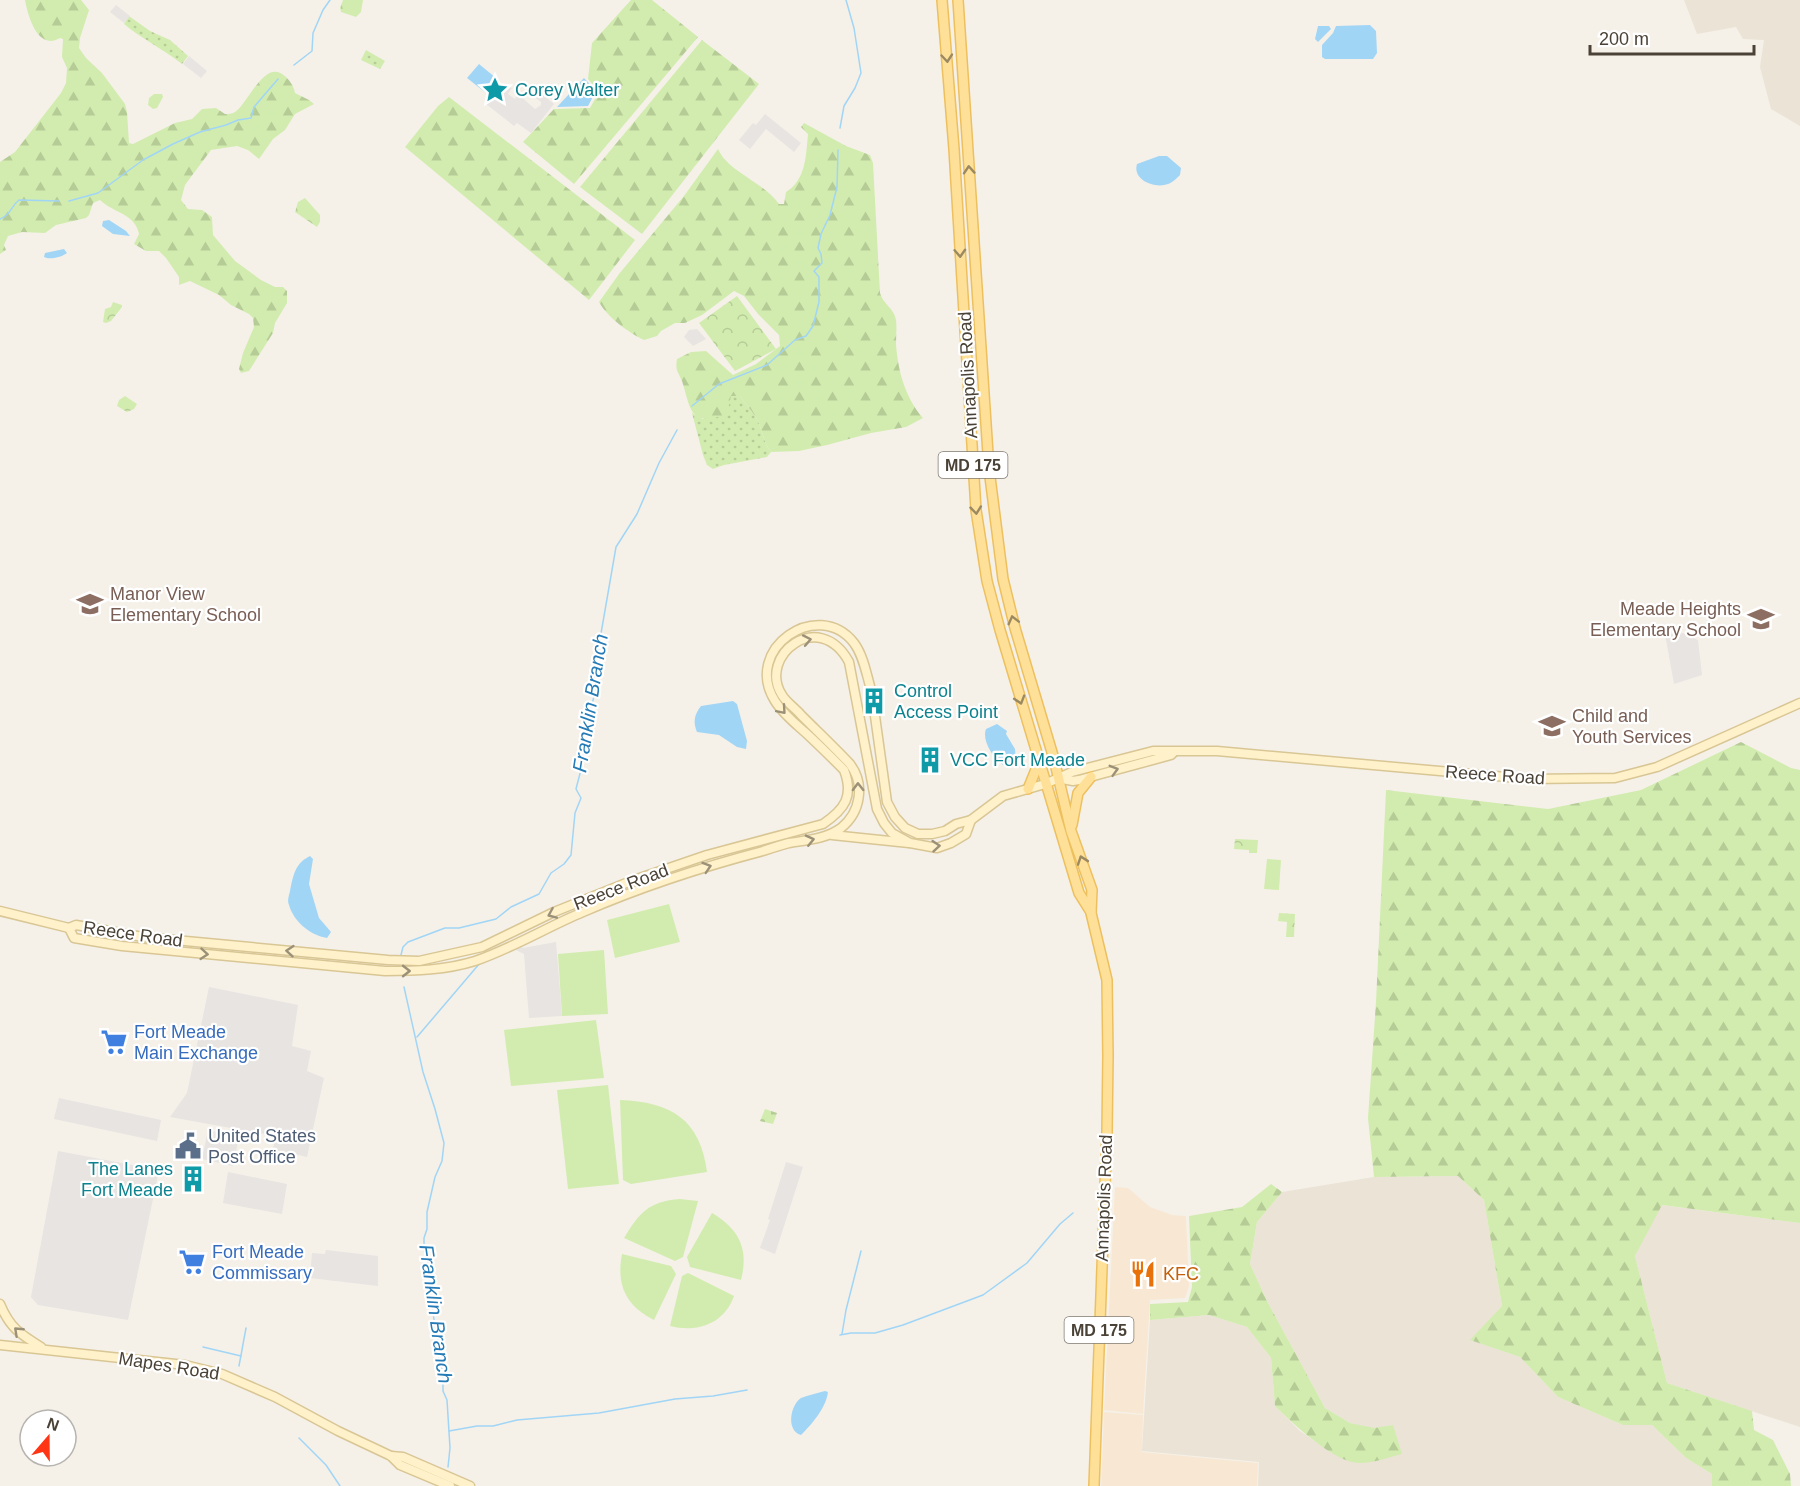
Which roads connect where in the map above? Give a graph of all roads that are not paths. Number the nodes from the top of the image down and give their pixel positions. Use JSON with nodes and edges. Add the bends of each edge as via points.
{"nodes":[{"id":1,"x":942,"y":0,"type":"edge"},
{"id":2,"x":958,"y":0,"type":"edge"},
{"id":3,"x":968,"y":376,"type":"junction"},
{"id":4,"x":985,"y":394,"type":"junction"},
{"id":5,"x":870,"y":686,"type":"tunnel mouth"},
{"id":6,"x":1800,"y":704,"type":"edge"},
{"id":7,"x":875,"y":716,"type":"tunnel mouth"},
{"id":8,"x":1177,"y":750,"type":"junction"},
{"id":9,"x":1039,"y":762,"type":"junction"},
{"id":10,"x":1091,"y":777,"type":"junction"},
{"id":11,"x":1057,"y":778,"type":"junction"},
{"id":12,"x":1045,"y":784,"type":"junction"},
{"id":13,"x":1028,"y":789,"type":"junction"},
{"id":14,"x":970,"y":820,"type":"junction"},
{"id":15,"x":1071,"y":831,"type":"junction"},
{"id":16,"x":832,"y":835,"type":"junction"},
{"id":17,"x":910,"y":843,"type":"junction"},
{"id":18,"x":0,"y":911,"type":"edge"},
{"id":19,"x":1092,"y":913,"type":"junction"},
{"id":20,"x":69,"y":928,"type":"junction"},
{"id":21,"x":0,"y":1304,"type":"edge"},
{"id":22,"x":0,"y":1345,"type":"edge"},
{"id":23,"x":44,"y":1349,"type":"junction"},
{"id":24,"x":391,"y":1456,"type":"junction"},
{"id":25,"x":450,"y":1486,"type":"edge"},
{"id":26,"x":470,"y":1486,"type":"edge"},
{"id":27,"x":1094,"y":1486,"type":"edge"}],
"edges":[{"from":1,"to":3,"type":"main road","name":"Annapolis Road","number":"MD 175","one_way":true},
{"from":4,"to":2,"type":"main road","name":"Annapolis Road","number":"MD 175","one_way":true},
{"from":3,"to":4,"type":"main road","via":[[974,388]]},
{"from":3,"to":9,"type":"main road","name":"Annapolis Road","number":"MD 175","one_way":true,"via":[[976,510],[987,580]]},
{"from":11,"to":4,"type":"main road","name":"Annapolis Road","number":"MD 175","one_way":true,"via":[[1003,579],[994,522]]},
{"from":5,"to":20,"type":"street","name":"Reece Road","one_way":true,"via":[[862,658],[846,635],[825,626],[790,633],[773,650],[769,689],[788,717],[844,770],[849,790],[837,814],[823,824],[707,855],[631,881],[482,946],[419,961],[143,937],[75,925]]},
{"from":6,"to":8,"type":"street","name":"Reece Road","via":[[1657,767],[1615,778],[1480,776]]},
{"from":7,"to":14,"type":"street","name":"Reece Road","via":[[887,802],[905,828],[918,834],[932,834]]},
{"from":10,"to":8,"type":"street","name":"Reece Road","one_way":true},
{"from":8,"to":11,"type":"street","name":"Reece Road","via":[[1153,751]]},
{"from":9,"to":12,"type":"main road","name":"Annapolis Road","number":"MD 175"},
{"from":9,"to":13,"type":"main road"},
{"from":10,"to":11,"type":"street","name":"Reece Road","via":[[1073,781]]},
{"from":10,"to":15,"type":"main road","via":[[1078,793]]},
{"from":11,"to":12,"type":"street","name":"Reece Road"},
{"from":11,"to":15,"type":"main road","name":"Annapolis Road","number":"MD 175"},
{"from":12,"to":13,"type":"street","name":"Reece Road"},
{"from":12,"to":19,"type":"main road","name":"Annapolis Road","number":"MD 175","via":[[1079,893]]},
{"from":13,"to":14,"type":"street","name":"Reece Road","via":[[1003,796]]},
{"from":17,"to":14,"type":"street","name":"Reece Road","one_way":true,"via":[[937,848],[951,843],[966,834]]},
{"from":19,"to":15,"type":"main road","name":"Annapolis Road","number":"MD 175","one_way":true,"via":[[1092,890]]},
{"from":16,"to":17,"type":"street","name":"Reece Road"},
{"from":16,"to":17,"type":"street","one_way":true,"via":[[850,819],[856,807],[858,774],[782,695],[776,674],[789,647],[808,638],[832,642],[842,649],[849,662],[877,809],[892,833]]},
{"from":20,"to":16,"type":"street","name":"Reece Road","one_way":true,"via":[[74,938],[122,946],[422,971],[474,961],[659,883],[737,858]]},
{"from":18,"to":20,"type":"street","name":"Reece Road"},
{"from":19,"to":27,"type":"main road","name":"Annapolis Road","number":"MD 175","via":[[1107,980],[1108,1056]]},
{"from":23,"to":21,"type":"street","one_way":true,"via":[[13,1328]]},
{"from":22,"to":23,"type":"street","name":"Mapes Road"},
{"from":23,"to":24,"type":"street","name":"Mapes Road","via":[[185,1365],[222,1374]]},
{"from":24,"to":25,"type":"street","name":"Mapes Road","via":[[400,1465]]},
{"from":24,"to":26,"type":"street","name":"Mapes Road","via":[[403,1457]]}]}
